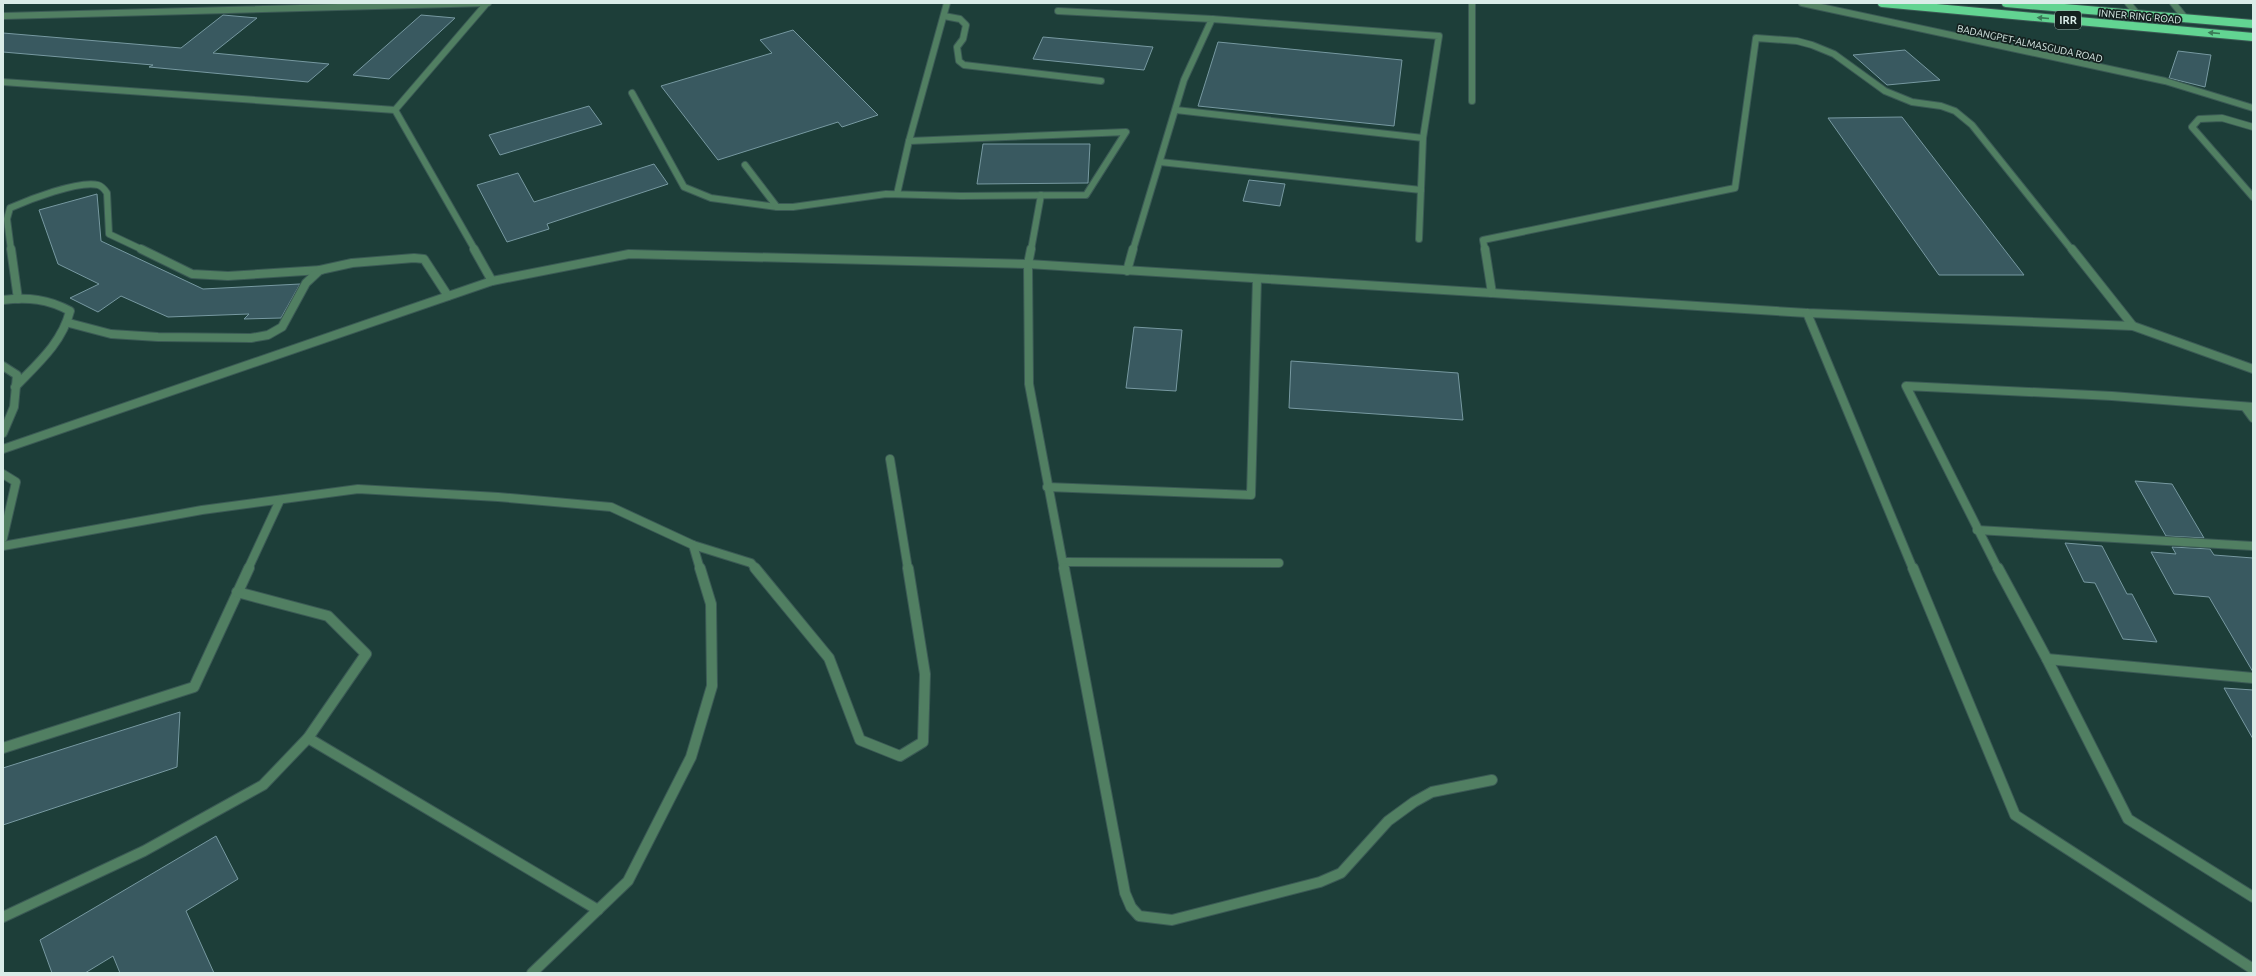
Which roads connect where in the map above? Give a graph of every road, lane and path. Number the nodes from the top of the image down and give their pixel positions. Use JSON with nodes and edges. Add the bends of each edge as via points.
{"nodes":[{"id":1,"x":488,"y":3,"type":"edge"},
{"id":2,"x":947,"y":3,"type":"edge"},
{"id":3,"x":1472,"y":3,"type":"edge"},
{"id":4,"x":1802,"y":3,"type":"edge"},
{"id":5,"x":1882,"y":3,"type":"edge"},
{"id":6,"x":2012,"y":3,"type":"edge"},
{"id":7,"x":2128,"y":3,"type":"edge"},
{"id":8,"x":2173,"y":3,"type":"edge"},
{"id":9,"x":2036,"y":4,"type":"edge"},
{"id":10,"x":1058,"y":11,"type":"dead end"},
{"id":11,"x":2138,"y":15,"type":"junction"},
{"id":12,"x":3,"y":16,"type":"edge"},
{"id":13,"x":944,"y":16,"type":"junction"},
{"id":14,"x":1212,"y":19,"type":"junction"},
{"id":15,"x":2186,"y":19,"type":"junction"},
{"id":16,"x":2253,"y":24,"type":"edge"},
{"id":17,"x":2253,"y":37,"type":"edge"},
{"id":18,"x":1101,"y":81,"type":"dead end"},
{"id":19,"x":3,"y":82,"type":"edge"},
{"id":20,"x":632,"y":93,"type":"dead end"},
{"id":21,"x":1472,"y":102,"type":"dead end"},
{"id":22,"x":2253,"y":108,"type":"edge"},
{"id":23,"x":394,"y":110,"type":"junction"},
{"id":24,"x":1176,"y":110,"type":"junction"},
{"id":25,"x":2253,"y":127,"type":"edge"},
{"id":26,"x":1423,"y":138,"type":"junction"},
{"id":27,"x":909,"y":141,"type":"junction"},
{"id":28,"x":1160,"y":162,"type":"junction"},
{"id":29,"x":745,"y":165,"type":"dead end"},
{"id":30,"x":1421,"y":190,"type":"junction"},
{"id":31,"x":897,"y":194,"type":"junction"},
{"id":32,"x":1041,"y":195,"type":"junction"},
{"id":33,"x":2253,"y":197,"type":"edge"},
{"id":34,"x":777,"y":208,"type":"junction"},
{"id":35,"x":1419,"y":239,"type":"dead end"},
{"id":36,"x":1028,"y":264,"type":"junction"},
{"id":37,"x":321,"y":270,"type":"junction"},
{"id":38,"x":1127,"y":271,"type":"junction"},
{"id":39,"x":1257,"y":279,"type":"junction"},
{"id":40,"x":492,"y":281,"type":"junction"},
{"id":41,"x":1492,"y":293,"type":"junction"},
{"id":42,"x":448,"y":296,"type":"junction"},
{"id":43,"x":18,"y":299,"type":"junction"},
{"id":44,"x":3,"y":300,"type":"edge"},
{"id":45,"x":1807,"y":313,"type":"junction"},
{"id":46,"x":68,"y":323,"type":"junction"},
{"id":47,"x":2134,"y":326,"type":"junction"},
{"id":48,"x":3,"y":366,"type":"edge"},
{"id":49,"x":2253,"y":369,"type":"edge"},
{"id":50,"x":15,"y":387,"type":"junction"},
{"id":51,"x":2249,"y":407,"type":"edge"},
{"id":52,"x":2253,"y":418,"type":"edge"},
{"id":53,"x":3,"y":433,"type":"edge"},
{"id":54,"x":3,"y":449,"type":"edge"},
{"id":55,"x":890,"y":459,"type":"dead end"},
{"id":56,"x":3,"y":474,"type":"edge"},
{"id":57,"x":1047,"y":487,"type":"junction"},
{"id":58,"x":280,"y":500,"type":"junction"},
{"id":59,"x":1976,"y":530,"type":"junction"},
{"id":60,"x":3,"y":538,"type":"edge"},
{"id":61,"x":693,"y":545,"type":"junction"},
{"id":62,"x":3,"y":546,"type":"edge"},
{"id":63,"x":2253,"y":546,"type":"edge"},
{"id":64,"x":1064,"y":562,"type":"junction"},
{"id":65,"x":1279,"y":563,"type":"dead end"},
{"id":66,"x":237,"y":592,"type":"junction"},
{"id":67,"x":2047,"y":659,"type":"junction"},
{"id":68,"x":2253,"y":678,"type":"edge"},
{"id":69,"x":308,"y":738,"type":"junction"},
{"id":70,"x":3,"y":748,"type":"edge"},
{"id":71,"x":1492,"y":780,"type":"dead end"},
{"id":72,"x":2253,"y":897,"type":"edge"},
{"id":73,"x":598,"y":910,"type":"junction"},
{"id":74,"x":3,"y":917,"type":"edge"},
{"id":75,"x":2253,"y":969,"type":"edge"},
{"id":76,"x":532,"y":973,"type":"edge"}],
"edges":[{"from":1,"to":12,"type":"street"},
{"from":1,"to":23,"type":"street"},
{"from":2,"to":13,"type":"street"},
{"from":3,"to":21,"type":"street"},
{"from":4,"to":22,"type":"street","name":"BADANGPET-ALMASGUDA ROAD","via":[[2164,81]]},
{"from":17,"to":5,"type":"highway","name":"INNER RING ROAD","number":"IRR","one_way":true},
{"from":6,"to":9,"type":"highway","name":"INNER RING ROAD","number":"IRR"},
{"from":7,"to":11,"type":"street"},
{"from":8,"to":15,"type":"street"},
{"from":9,"to":11,"type":"highway","name":"INNER RING ROAD","number":"IRR"},
{"from":10,"to":14,"type":"street"},
{"from":11,"to":15,"type":"highway","name":"INNER RING ROAD","number":"IRR"},
{"from":13,"to":18,"type":"street","via":[[960,19],[966,26],[963,39],[957,47],[959,61],[964,64]]},
{"from":13,"to":27,"type":"street"},
{"from":14,"to":24,"type":"street","via":[[1184,80]]},
{"from":14,"to":26,"type":"street","via":[[1439,36]]},
{"from":15,"to":16,"type":"highway","name":"INNER RING ROAD","number":"IRR"},
{"from":19,"to":23,"type":"street"},
{"from":20,"to":34,"type":"street","via":[[684,187],[710,198]]},
{"from":23,"to":40,"type":"street"},
{"from":24,"to":26,"type":"street"},
{"from":24,"to":28,"type":"street"},
{"from":25,"to":33,"type":"street","via":[[2222,118],[2199,119],[2192,127]]},
{"from":26,"to":30,"type":"street"},
{"from":27,"to":31,"type":"street"},
{"from":27,"to":32,"type":"street","via":[[1126,132],[1086,195]]},
{"from":28,"to":30,"type":"street"},
{"from":28,"to":38,"type":"street"},
{"from":29,"to":34,"type":"street"},
{"from":30,"to":35,"type":"street"},
{"from":31,"to":32,"type":"street"},
{"from":31,"to":34,"type":"street"},
{"from":32,"to":36,"type":"street"},
{"from":36,"to":38,"type":"street"},
{"from":36,"to":40,"type":"street","via":[[630,254]]},
{"from":36,"to":57,"type":"street","via":[[1029,384]]},
{"from":37,"to":42,"type":"street","via":[[336,266],[414,258],[424,260]]},
{"from":37,"to":43,"type":"street","via":[[228,276],[192,274],[110,234],[107,193],[104,188],[97,185],[85,185],[22,202],[10,208],[7,219]]},
{"from":37,"to":46,"type":"street","via":[[306,284],[281,329],[266,335],[251,338],[158,337],[111,334]]},
{"from":38,"to":39,"type":"street"},
{"from":39,"to":41,"type":"street"},
{"from":39,"to":57,"type":"street","via":[[1251,495]]},
{"from":40,"to":42,"type":"street"},
{"from":41,"to":45,"type":"street"},
{"from":41,"to":47,"type":"street","via":[[1483,240],[1735,188],[1756,38],[1797,41],[1812,45],[1834,54],[1885,91],[1912,102],[1941,106],[1955,111],[1972,125]]},
{"from":42,"to":54,"type":"street"},
{"from":43,"to":44,"type":"street"},
{"from":43,"to":46,"type":"street","via":[[31,297],[54,301],[70,311]]},
{"from":45,"to":47,"type":"street"},
{"from":45,"to":75,"type":"street","via":[[2015,815]]},
{"from":46,"to":50,"type":"street","via":[[56,342]]},
{"from":47,"to":49,"type":"street"},
{"from":48,"to":50,"type":"street","via":[[17,375]]},
{"from":50,"to":53,"type":"street","via":[[14,407]]},
{"from":51,"to":52,"type":"street"},
{"from":51,"to":59,"type":"street","via":[[2112,396],[1906,386]]},
{"from":55,"to":61,"type":"street","via":[[925,674],[924,742],[900,756],[860,740],[829,658],[751,563]]},
{"from":56,"to":60,"type":"street","via":[[16,482]]},
{"from":57,"to":64,"type":"street"},
{"from":58,"to":61,"type":"street","via":[[358,489],[611,507]]},
{"from":58,"to":62,"type":"street","via":[[202,510]]},
{"from":58,"to":66,"type":"street"},
{"from":59,"to":63,"type":"street"},
{"from":59,"to":67,"type":"street"},
{"from":61,"to":73,"type":"street","via":[[711,604],[712,686],[687,764],[628,881]]},
{"from":64,"to":65,"type":"street"},
{"from":64,"to":71,"type":"street","via":[[1125,893],[1130,907],[1139,916],[1172,920],[1320,882],[1341,873],[1388,822],[1414,802],[1432,792]]},
{"from":66,"to":69,"type":"street","via":[[328,616],[366,654]]},
{"from":66,"to":70,"type":"street","via":[[194,687]]},
{"from":67,"to":68,"type":"street"},
{"from":67,"to":72,"type":"street","via":[[2128,819]]},
{"from":69,"to":73,"type":"street"},
{"from":69,"to":74,"type":"street","via":[[263,785],[144,851]]},
{"from":73,"to":76,"type":"street"}]}
